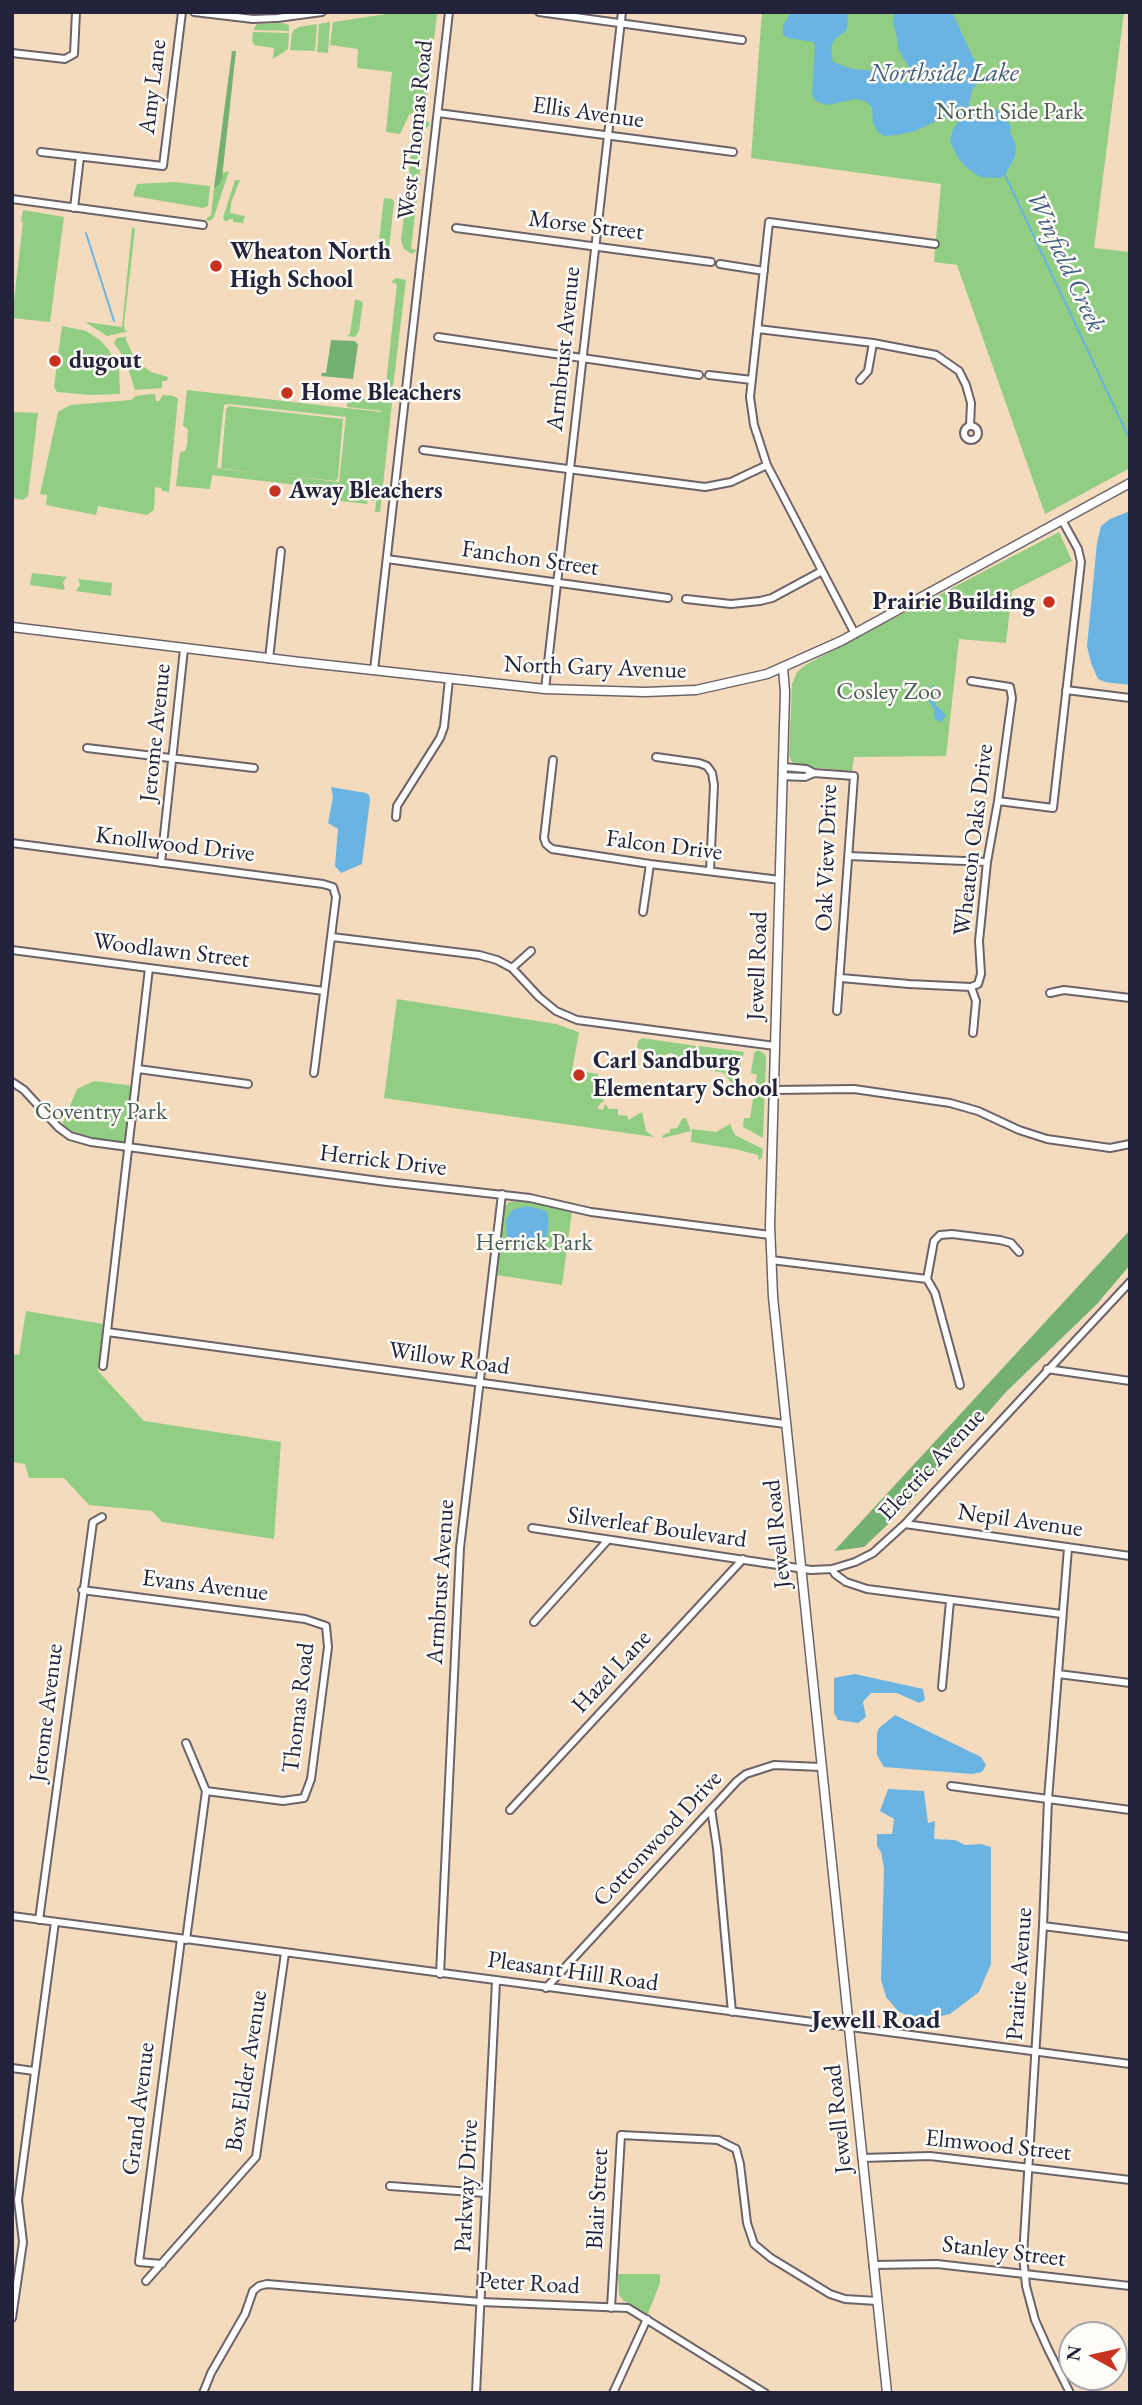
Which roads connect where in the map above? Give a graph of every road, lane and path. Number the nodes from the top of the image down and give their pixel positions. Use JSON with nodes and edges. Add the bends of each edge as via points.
{"nodes":[{"id":1,"x":76,"y":12,"type":"edge"},
{"id":2,"x":182,"y":12,"type":"edge"},
{"id":3,"x":194,"y":12,"type":"edge"},
{"id":4,"x":322,"y":12,"type":"edge"},
{"id":5,"x":449,"y":12,"type":"edge"},
{"id":6,"x":539,"y":12,"type":"edge"},
{"id":7,"x":622,"y":12,"type":"edge"},
{"id":8,"x":621,"y":22,"type":"junction"},
{"id":9,"x":742,"y":40,"type":"dead end"},
{"id":10,"x":12,"y":53,"type":"edge"},
{"id":11,"x":438,"y":113,"type":"junction"},
{"id":12,"x":607,"y":135,"type":"junction"},
{"id":13,"x":41,"y":152,"type":"dead end"},
{"id":14,"x":733,"y":152,"type":"dead end"},
{"id":15,"x":80,"y":157,"type":"junction"},
{"id":16,"x":12,"y":199,"type":"edge"},
{"id":17,"x":74,"y":208,"type":"junction"},
{"id":18,"x":203,"y":225,"type":"dead end"},
{"id":19,"x":456,"y":228,"type":"dead end"},
{"id":20,"x":934,"y":244,"type":"dead end"},
{"id":21,"x":595,"y":247,"type":"junction"},
{"id":22,"x":710,"y":262,"type":"dead end"},
{"id":23,"x":720,"y":264,"type":"dead end"},
{"id":24,"x":764,"y":271,"type":"junction"},
{"id":25,"x":758,"y":329,"type":"junction"},
{"id":26,"x":438,"y":337,"type":"dead end"},
{"id":27,"x":873,"y":344,"type":"junction"},
{"id":28,"x":582,"y":358,"type":"junction"},
{"id":29,"x":699,"y":375,"type":"dead end"},
{"id":30,"x":709,"y":375,"type":"dead end"},
{"id":31,"x":752,"y":380,"type":"junction"},
{"id":32,"x":860,"y":380,"type":"dead end"},
{"id":33,"x":970,"y":426,"type":"dead end"},
{"id":34,"x":423,"y":450,"type":"dead end"},
{"id":35,"x":767,"y":465,"type":"junction"},
{"id":36,"x":569,"y":470,"type":"junction"},
{"id":37,"x":1130,"y":483,"type":"edge"},
{"id":38,"x":1062,"y":520,"type":"junction"},
{"id":39,"x":281,"y":551,"type":"dead end"},
{"id":40,"x":387,"y":559,"type":"junction"},
{"id":41,"x":822,"y":571,"type":"junction"},
{"id":42,"x":557,"y":582,"type":"junction"},
{"id":43,"x":668,"y":598,"type":"dead end"},
{"id":44,"x":686,"y":599,"type":"dead end"},
{"id":45,"x":12,"y":627,"type":"edge"},
{"id":46,"x":855,"y":634,"type":"junction"},
{"id":47,"x":184,"y":649,"type":"junction"},
{"id":48,"x":269,"y":659,"type":"junction"},
{"id":49,"x":783,"y":668,"type":"junction"},
{"id":50,"x":374,"y":670,"type":"junction"},
{"id":51,"x":449,"y":679,"type":"junction"},
{"id":52,"x":971,"y":681,"type":"dead end"},
{"id":53,"x":545,"y":689,"type":"junction"},
{"id":54,"x":1066,"y":690,"type":"junction"},
{"id":55,"x":1130,"y":698,"type":"edge"},
{"id":56,"x":87,"y":748,"type":"dead end"},
{"id":57,"x":173,"y":757,"type":"junction"},
{"id":58,"x":656,"y":757,"type":"dead end"},
{"id":59,"x":553,"y":760,"type":"dead end"},
{"id":60,"x":254,"y":768,"type":"dead end"},
{"id":61,"x":783,"y":772,"type":"junction"},
{"id":62,"x":998,"y":801,"type":"junction"},
{"id":63,"x":396,"y":817,"type":"dead end"},
{"id":64,"x":12,"y":843,"type":"edge"},
{"id":65,"x":849,"y":856,"type":"junction"},
{"id":66,"x":986,"y":862,"type":"junction"},
{"id":67,"x":161,"y":863,"type":"junction"},
{"id":68,"x":650,"y":864,"type":"junction"},
{"id":69,"x":710,"y":871,"type":"junction"},
{"id":70,"x":780,"y":880,"type":"junction"},
{"id":71,"x":643,"y":912,"type":"dead end"},
{"id":72,"x":332,"y":937,"type":"junction"},
{"id":73,"x":12,"y":950,"type":"edge"},
{"id":74,"x":531,"y":951,"type":"dead end"},
{"id":75,"x":149,"y":968,"type":"junction"},
{"id":76,"x":512,"y":968,"type":"junction"},
{"id":77,"x":841,"y":978,"type":"junction"},
{"id":78,"x":971,"y":987,"type":"junction"},
{"id":79,"x":324,"y":991,"type":"junction"},
{"id":80,"x":1050,"y":993,"type":"dead end"},
{"id":81,"x":1130,"y":998,"type":"edge"},
{"id":82,"x":837,"y":1011,"type":"dead end"},
{"id":83,"x":972,"y":1033,"type":"dead end"},
{"id":84,"x":775,"y":1046,"type":"junction"},
{"id":85,"x":138,"y":1069,"type":"junction"},
{"id":86,"x":314,"y":1073,"type":"dead end"},
{"id":87,"x":12,"y":1082,"type":"edge"},
{"id":88,"x":248,"y":1084,"type":"dead end"},
{"id":89,"x":774,"y":1090,"type":"junction"},
{"id":90,"x":1130,"y":1144,"type":"edge"},
{"id":91,"x":129,"y":1147,"type":"junction"},
{"id":92,"x":502,"y":1194,"type":"junction"},
{"id":93,"x":770,"y":1235,"type":"junction"},
{"id":94,"x":1019,"y":1252,"type":"dead end"},
{"id":95,"x":771,"y":1260,"type":"junction"},
{"id":96,"x":927,"y":1279,"type":"junction"},
{"id":97,"x":1130,"y":1282,"type":"edge"},
{"id":98,"x":107,"y":1332,"type":"junction"},
{"id":99,"x":103,"y":1366,"type":"dead end"},
{"id":100,"x":1047,"y":1369,"type":"junction"},
{"id":101,"x":1130,"y":1381,"type":"edge"},
{"id":102,"x":479,"y":1383,"type":"junction"},
{"id":103,"x":960,"y":1385,"type":"dead end"},
{"id":104,"x":785,"y":1424,"type":"junction"},
{"id":105,"x":102,"y":1517,"type":"dead end"},
{"id":106,"x":905,"y":1524,"type":"junction"},
{"id":107,"x":532,"y":1528,"type":"dead end"},
{"id":108,"x":607,"y":1541,"type":"junction"},
{"id":109,"x":1068,"y":1548,"type":"junction"},
{"id":110,"x":1130,"y":1556,"type":"edge"},
{"id":111,"x":743,"y":1559,"type":"junction"},
{"id":112,"x":801,"y":1569,"type":"junction"},
{"id":113,"x":832,"y":1569,"type":"junction"},
{"id":114,"x":82,"y":1590,"type":"junction"},
{"id":115,"x":950,"y":1601,"type":"junction"},
{"id":116,"x":1062,"y":1614,"type":"junction"},
{"id":117,"x":534,"y":1622,"type":"dead end"},
{"id":118,"x":322,"y":1624,"type":"joint"},
{"id":119,"x":1058,"y":1674,"type":"junction"},
{"id":120,"x":1130,"y":1683,"type":"edge"},
{"id":121,"x":942,"y":1687,"type":"dead end"},
{"id":122,"x":186,"y":1743,"type":"dead end"},
{"id":123,"x":821,"y":1767,"type":"junction"},
{"id":124,"x":951,"y":1786,"type":"dead end"},
{"id":125,"x":206,"y":1791,"type":"junction"},
{"id":126,"x":1048,"y":1799,"type":"junction"},
{"id":127,"x":710,"y":1809,"type":"junction"},
{"id":128,"x":510,"y":1810,"type":"dead end"},
{"id":129,"x":1130,"y":1810,"type":"edge"},
{"id":130,"x":12,"y":1916,"type":"edge"},
{"id":131,"x":39,"y":1920,"type":"junction"},
{"id":132,"x":55,"y":1922,"type":"junction"},
{"id":133,"x":1043,"y":1926,"type":"junction"},
{"id":134,"x":1130,"y":1937,"type":"edge"},
{"id":135,"x":183,"y":1939,"type":"junction"},
{"id":136,"x":285,"y":1953,"type":"junction"},
{"id":137,"x":440,"y":1974,"type":"junction"},
{"id":138,"x":496,"y":1981,"type":"junction"},
{"id":139,"x":546,"y":1988,"type":"junction"},
{"id":140,"x":732,"y":2012,"type":"junction"},
{"id":141,"x":849,"y":2027,"type":"junction"},
{"id":142,"x":1035,"y":2053,"type":"junction"},
{"id":143,"x":1130,"y":2064,"type":"edge"},
{"id":144,"x":12,"y":2068,"type":"edge"},
{"id":145,"x":34,"y":2071,"type":"junction"},
{"id":146,"x":862,"y":2158,"type":"junction"},
{"id":147,"x":1027,"y":2168,"type":"junction"},
{"id":148,"x":1130,"y":2180,"type":"edge"},
{"id":149,"x":390,"y":2186,"type":"dead end"},
{"id":150,"x":485,"y":2193,"type":"junction"},
{"id":151,"x":162,"y":2264,"type":"junction"},
{"id":152,"x":873,"y":2265,"type":"junction"},
{"id":153,"x":16,"y":2273,"type":"edge"},
{"id":154,"x":1024,"y":2274,"type":"junction"},
{"id":155,"x":146,"y":2281,"type":"dead end"},
{"id":156,"x":1130,"y":2286,"type":"edge"},
{"id":157,"x":877,"y":2301,"type":"junction"},
{"id":158,"x":481,"y":2302,"type":"junction"},
{"id":159,"x":611,"y":2308,"type":"junction"},
{"id":160,"x":12,"y":2318,"type":"edge"},
{"id":161,"x":647,"y":2319,"type":"junction"},
{"id":162,"x":203,"y":2393,"type":"edge"},
{"id":163,"x":476,"y":2393,"type":"edge"},
{"id":164,"x":613,"y":2393,"type":"edge"},
{"id":165,"x":765,"y":2393,"type":"edge"},
{"id":166,"x":887,"y":2393,"type":"edge"},
{"id":167,"x":1070,"y":2393,"type":"edge"}],
"edges":[{"from":1,"to":10,"type":"street","via":[[74,54],[65,59]]},
{"from":2,"to":15,"type":"street","name":"Amy Lane","via":[[163,166]]},
{"from":3,"to":4,"type":"street","via":[[277,19]]},
{"from":5,"to":11,"type":"street","name":"West Thomas Road"},
{"from":6,"to":8,"type":"street"},
{"from":7,"to":8,"type":"street","name":"Armbrust Avenue"},
{"from":8,"to":9,"type":"street"},
{"from":8,"to":12,"type":"street","name":"Armbrust Avenue"},
{"from":11,"to":12,"type":"street","name":"Ellis Avenue"},
{"from":11,"to":40,"type":"street","name":"West Thomas Road"},
{"from":12,"to":14,"type":"street","name":"Ellis Avenue"},
{"from":12,"to":21,"type":"street","name":"Armbrust Avenue"},
{"from":13,"to":15,"type":"street"},
{"from":15,"to":17,"type":"street"},
{"from":16,"to":17,"type":"street"},
{"from":17,"to":18,"type":"street"},
{"from":19,"to":21,"type":"street","name":"Morse Street"},
{"from":20,"to":24,"type":"street","via":[[769,222]]},
{"from":21,"to":22,"type":"street","name":"Morse Street"},
{"from":21,"to":28,"type":"street","name":"Armbrust Avenue"},
{"from":23,"to":24,"type":"street"},
{"from":24,"to":25,"type":"street"},
{"from":25,"to":27,"type":"street"},
{"from":25,"to":31,"type":"street"},
{"from":26,"to":28,"type":"street"},
{"from":27,"to":32,"type":"street","via":[[869,370]]},
{"from":27,"to":33,"type":"street","via":[[929,352],[960,371],[969,392]]},
{"from":28,"to":29,"type":"street"},
{"from":28,"to":36,"type":"street","name":"Armbrust Avenue"},
{"from":30,"to":31,"type":"street"},
{"from":31,"to":35,"type":"street","via":[[754,425]]},
{"from":34,"to":36,"type":"street"},
{"from":35,"to":36,"type":"street","via":[[723,485],[705,487]]},
{"from":35,"to":41,"type":"street"},
{"from":36,"to":42,"type":"street","name":"Armbrust Avenue"},
{"from":37,"to":38,"type":"street","name":"North Gary Avenue"},
{"from":38,"to":46,"type":"street","name":"North Gary Avenue"},
{"from":38,"to":54,"type":"street","via":[[1081,562]]},
{"from":39,"to":48,"type":"street"},
{"from":40,"to":42,"type":"street","name":"Fanchon Street"},
{"from":40,"to":50,"type":"street","name":"West Thomas Road"},
{"from":41,"to":44,"type":"street","via":[[760,601],[731,604]]},
{"from":41,"to":46,"type":"street"},
{"from":42,"to":43,"type":"street","name":"Fanchon Street"},
{"from":42,"to":53,"type":"street","name":"Armbrust Avenue"},
{"from":45,"to":47,"type":"street","name":"North Gary Avenue"},
{"from":46,"to":49,"type":"street","name":"North Gary Avenue"},
{"from":47,"to":48,"type":"street","name":"North Gary Avenue"},
{"from":47,"to":57,"type":"street","name":"Jerome Avenue"},
{"from":48,"to":50,"type":"street","name":"North Gary Avenue"},
{"from":49,"to":53,"type":"street","name":"North Gary Avenue","via":[[687,691]]},
{"from":49,"to":61,"type":"street","name":"Jewell Road"},
{"from":50,"to":51,"type":"street","name":"North Gary Avenue"},
{"from":51,"to":53,"type":"street","name":"North Gary Avenue"},
{"from":51,"to":63,"type":"street","via":[[440,738],[397,806]]},
{"from":52,"to":62,"type":"street","name":"Wheaton Oaks Drive","via":[[1012,691]]},
{"from":54,"to":55,"type":"street"},
{"from":54,"to":62,"type":"street","via":[[1053,808]]},
{"from":56,"to":57,"type":"street"},
{"from":57,"to":60,"type":"street"},
{"from":57,"to":67,"type":"street","name":"Jerome Avenue"},
{"from":58,"to":69,"type":"street","via":[[699,763],[712,773]]},
{"from":59,"to":68,"type":"street","name":"Falcon Drive","via":[[546,844],[556,851]]},
{"from":61,"to":65,"type":"street","name":"Oak View Drive","via":[[806,769],[854,776]]},
{"from":61,"to":70,"type":"street","name":"Jewell Road"},
{"from":62,"to":66,"type":"street","name":"Wheaton Oaks Drive"},
{"from":64,"to":67,"type":"street","name":"Knollwood Drive"},
{"from":65,"to":66,"type":"street"},
{"from":65,"to":77,"type":"street","name":"Oak View Drive"},
{"from":66,"to":78,"type":"street","name":"Wheaton Oaks Drive","via":[[981,974],[978,984]]},
{"from":67,"to":72,"type":"street","name":"Knollwood Drive","via":[[333,887]]},
{"from":68,"to":69,"type":"street","name":"Falcon Drive"},
{"from":68,"to":71,"type":"street"},
{"from":69,"to":70,"type":"street","name":"Falcon Drive"},
{"from":70,"to":84,"type":"street","name":"Jewell Road"},
{"from":72,"to":76,"type":"street","via":[[479,955]]},
{"from":72,"to":79,"type":"street"},
{"from":73,"to":75,"type":"street","name":"Woodlawn Street"},
{"from":74,"to":76,"type":"street"},
{"from":75,"to":79,"type":"street","name":"Woodlawn Street"},
{"from":75,"to":85,"type":"street"},
{"from":76,"to":84,"type":"street","via":[[550,1006],[577,1020]]},
{"from":77,"to":78,"type":"street"},
{"from":77,"to":82,"type":"street","name":"Oak View Drive"},
{"from":78,"to":83,"type":"street","name":"Wheaton Oaks Drive","via":[[976,1001]]},
{"from":79,"to":86,"type":"street"},
{"from":80,"to":81,"type":"street","via":[[1072,990]]},
{"from":84,"to":89,"type":"street","name":"Jewell Road"},
{"from":85,"to":88,"type":"street"},
{"from":85,"to":91,"type":"street"},
{"from":87,"to":91,"type":"street","name":"Herrick Drive","via":[[71,1136]]},
{"from":89,"to":90,"type":"street","via":[[854,1089],[950,1103],[1047,1139],[1110,1148]]},
{"from":89,"to":93,"type":"street","name":"Jewell Road"},
{"from":91,"to":92,"type":"street","name":"Herrick Drive"},
{"from":91,"to":98,"type":"street"},
{"from":92,"to":93,"type":"street","name":"Herrick Drive","via":[[601,1213]]},
{"from":92,"to":102,"type":"street","name":"Armbrust Avenue"},
{"from":93,"to":95,"type":"street","name":"Jewell Road"},
{"from":94,"to":96,"type":"street","via":[[1000,1240],[940,1235],[934,1241]]},
{"from":95,"to":96,"type":"street"},
{"from":95,"to":104,"type":"street","name":"Jewell Road"},
{"from":96,"to":103,"type":"street"},
{"from":97,"to":100,"type":"street","name":"Electric Avenue"},
{"from":98,"to":99,"type":"street"},
{"from":98,"to":102,"type":"street","name":"Willow Road"},
{"from":100,"to":101,"type":"street"},
{"from":100,"to":106,"type":"street","name":"Electric Avenue"},
{"from":102,"to":104,"type":"street","name":"Willow Road"},
{"from":102,"to":137,"type":"street","name":"Armbrust Avenue","via":[[460,1548]]},
{"from":104,"to":112,"type":"street","name":"Jewell Road"},
{"from":105,"to":114,"type":"street","name":"Jerome Avenue","via":[[93,1522]]},
{"from":106,"to":109,"type":"street","name":"Nepil Avenue"},
{"from":106,"to":113,"type":"street","name":"Electric Avenue","via":[[864,1559]]},
{"from":107,"to":108,"type":"street","name":"Silverleaf Boulevard"},
{"from":108,"to":111,"type":"street","name":"Silverleaf Boulevard"},
{"from":108,"to":117,"type":"street"},
{"from":109,"to":110,"type":"street","name":"Nepil Avenue"},
{"from":109,"to":116,"type":"street","name":"Prairie Avenue"},
{"from":111,"to":112,"type":"street","name":"Silverleaf Boulevard"},
{"from":111,"to":128,"type":"street","name":"Hazel Lane"},
{"from":112,"to":113,"type":"street","name":"Silverleaf Boulevard"},
{"from":112,"to":123,"type":"street","name":"Jewell Road"},
{"from":113,"to":115,"type":"street","via":[[856,1586]]},
{"from":114,"to":118,"type":"street","name":"Evans Avenue"},
{"from":114,"to":131,"type":"street","name":"Jerome Avenue"},
{"from":115,"to":116,"type":"street"},
{"from":115,"to":121,"type":"street"},
{"from":116,"to":119,"type":"street","name":"Prairie Avenue"},
{"from":118,"to":125,"type":"street","name":"Thomas Road","via":[[328,1647],[311,1779],[304,1798],[283,1801]]},
{"from":119,"to":120,"type":"street"},
{"from":119,"to":126,"type":"street","name":"Prairie Avenue"},
{"from":122,"to":125,"type":"street"},
{"from":123,"to":127,"type":"street","name":"Cottonwood Drive","via":[[782,1764],[762,1768],[737,1781]]},
{"from":123,"to":141,"type":"street","name":"Jewell Road"},
{"from":124,"to":126,"type":"street"},
{"from":125,"to":135,"type":"street","name":"Grand Avenue"},
{"from":126,"to":129,"type":"street"},
{"from":126,"to":133,"type":"street","name":"Prairie Avenue"},
{"from":127,"to":139,"type":"street","name":"Cottonwood Drive"},
{"from":127,"to":140,"type":"street"},
{"from":130,"to":131,"type":"street","name":"Pleasant Hill Road"},
{"from":131,"to":132,"type":"street","name":"Pleasant Hill Road"},
{"from":132,"to":135,"type":"street","name":"Pleasant Hill Road"},
{"from":132,"to":145,"type":"street"},
{"from":133,"to":134,"type":"street"},
{"from":133,"to":142,"type":"street","name":"Prairie Avenue"},
{"from":135,"to":136,"type":"street","name":"Pleasant Hill Road"},
{"from":135,"to":151,"type":"street","name":"Grand Avenue","via":[[139,2262]]},
{"from":136,"to":137,"type":"street","name":"Pleasant Hill Road"},
{"from":136,"to":151,"type":"street","name":"Box Elder Avenue","via":[[256,2157]]},
{"from":137,"to":138,"type":"street","name":"Pleasant Hill Road"},
{"from":138,"to":139,"type":"street","name":"Pleasant Hill Road"},
{"from":138,"to":150,"type":"street","name":"Parkway Drive"},
{"from":139,"to":140,"type":"street","name":"Pleasant Hill Road"},
{"from":140,"to":141,"type":"street","name":"Pleasant Hill Road"},
{"from":141,"to":142,"type":"street","name":"Pleasant Hill Road"},
{"from":141,"to":146,"type":"street","name":"Jewell Road"},
{"from":142,"to":143,"type":"street","name":"Pleasant Hill Road"},
{"from":142,"to":147,"type":"street","name":"Prairie Avenue"},
{"from":144,"to":145,"type":"street"},
{"from":145,"to":153,"type":"street","via":[[18,2200],[23,2238]]},
{"from":146,"to":147,"type":"street","name":"Elmwood Street","via":[[930,2156]]},
{"from":146,"to":152,"type":"street","name":"Jewell Road"},
{"from":147,"to":148,"type":"street","name":"Elmwood Street"},
{"from":147,"to":154,"type":"street","name":"Prairie Avenue"},
{"from":149,"to":150,"type":"street"},
{"from":150,"to":158,"type":"street","name":"Parkway Drive"},
{"from":151,"to":155,"type":"street","name":"Box Elder Avenue"},
{"from":152,"to":154,"type":"street","name":"Stanley Street","via":[[937,2264]]},
{"from":152,"to":157,"type":"street","name":"Jewell Road"},
{"from":153,"to":160,"type":"street"},
{"from":154,"to":156,"type":"street","name":"Stanley Street"},
{"from":154,"to":167,"type":"street","name":"Prairie Avenue","via":[[1040,2333]]},
{"from":157,"to":159,"type":"street","name":"Blair Street","via":[[830,2294],[754,2244],[736,2149],[718,2140],[621,2135]]},
{"from":157,"to":166,"type":"street","name":"Jewell Road"},
{"from":158,"to":159,"type":"street","name":"Peter Road"},
{"from":158,"to":162,"type":"street","name":"Peter Road","via":[[259,2286]]},
{"from":158,"to":163,"type":"street","name":"Parkway Drive"},
{"from":159,"to":161,"type":"street","name":"Peter Road","via":[[628,2308]]},
{"from":161,"to":164,"type":"street"},
{"from":161,"to":165,"type":"street","name":"Peter Road"}]}
